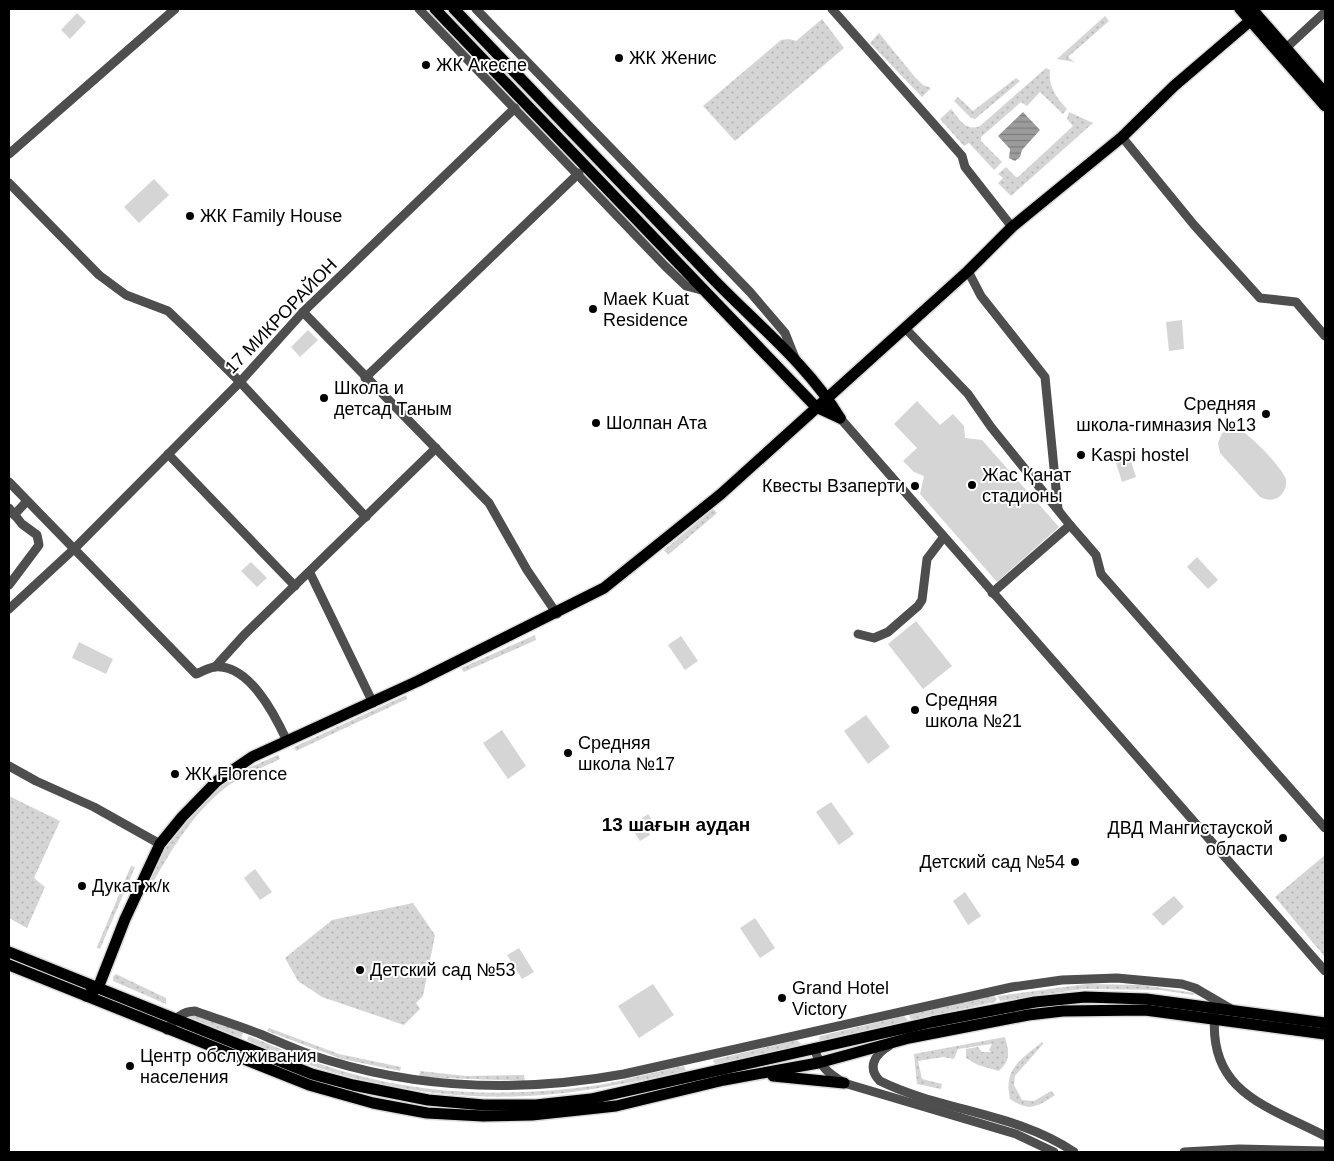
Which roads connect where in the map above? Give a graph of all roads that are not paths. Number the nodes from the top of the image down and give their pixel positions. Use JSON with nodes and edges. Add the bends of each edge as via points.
{"nodes":[{"id":1,"x":175,"y":9,"type":"edge"},
{"id":2,"x":419,"y":9,"type":"edge"},
{"id":3,"x":435,"y":9,"type":"edge"},
{"id":4,"x":454,"y":9,"type":"edge"},
{"id":5,"x":476,"y":9,"type":"edge"},
{"id":6,"x":832,"y":9,"type":"edge"},
{"id":7,"x":1240,"y":9,"type":"edge"},
{"id":8,"x":1325,"y":12,"type":"edge"},
{"id":9,"x":1253,"y":15,"type":"edge"},
{"id":10,"x":1286,"y":48,"type":"junction"},
{"id":11,"x":501,"y":58,"type":"junction"},
{"id":12,"x":492,"y":68,"type":"junction"},
{"id":13,"x":1325,"y":93,"type":"edge"},
{"id":14,"x":1325,"y":106,"type":"edge"},
{"id":15,"x":515,"y":108,"type":"junction"},
{"id":16,"x":1122,"y":137,"type":"junction"},
{"id":17,"x":9,"y":154,"type":"edge"},
{"id":18,"x":578,"y":173,"type":"junction"},
{"id":19,"x":9,"y":183,"type":"edge"},
{"id":20,"x":1012,"y":227,"type":"junction"},
{"id":21,"x":968,"y":271,"type":"junction"},
{"id":22,"x":707,"y":292,"type":"junction"},
{"id":23,"x":303,"y":312,"type":"junction"},
{"id":24,"x":905,"y":328,"type":"junction"},
{"id":25,"x":1325,"y":336,"type":"edge"},
{"id":26,"x":797,"y":362,"type":"junction"},
{"id":27,"x":365,"y":378,"type":"junction"},
{"id":28,"x":240,"y":382,"type":"junction"},
{"id":29,"x":827,"y":397,"type":"junction"},
{"id":30,"x":816,"y":407,"type":"junction"},
{"id":31,"x":840,"y":418,"type":"junction"},
{"id":32,"x":436,"y":448,"type":"junction"},
{"id":33,"x":168,"y":454,"type":"junction"},
{"id":34,"x":9,"y":482,"type":"edge"},
{"id":35,"x":27,"y":501,"type":"junction"},
{"id":36,"x":1058,"y":510,"type":"junction"},
{"id":37,"x":11,"y":512,"type":"edge"},
{"id":38,"x":366,"y":517,"type":"junction"},
{"id":39,"x":1070,"y":525,"type":"junction"},
{"id":40,"x":943,"y":538,"type":"junction"},
{"id":41,"x":74,"y":549,"type":"junction"},
{"id":42,"x":310,"y":573,"type":"junction"},
{"id":43,"x":9,"y":586,"type":"edge"},
{"id":44,"x":295,"y":586,"type":"junction"},
{"id":45,"x":992,"y":593,"type":"junction"},
{"id":46,"x":9,"y":609,"type":"edge"},
{"id":47,"x":557,"y":614,"type":"junction"},
{"id":48,"x":858,"y":634,"type":"dead end"},
{"id":49,"x":215,"y":667,"type":"junction"},
{"id":50,"x":373,"y":703,"type":"junction"},
{"id":51,"x":287,"y":741,"type":"junction"},
{"id":52,"x":9,"y":766,"type":"edge"},
{"id":53,"x":1325,"y":828,"type":"edge"},
{"id":54,"x":160,"y":844,"type":"junction"},
{"id":55,"x":9,"y":952,"type":"edge"},
{"id":56,"x":9,"y":965,"type":"edge"},
{"id":57,"x":1325,"y":972,"type":"edge"},
{"id":58,"x":98,"y":988,"type":"junction"},
{"id":59,"x":86,"y":996,"type":"junction"},
{"id":60,"x":1232,"y":1010,"type":"junction"},
{"id":61,"x":1215,"y":1013,"type":"junction"},
{"id":62,"x":1325,"y":1014,"type":"edge"},
{"id":63,"x":174,"y":1020,"type":"junction"},
{"id":64,"x":1312,"y":1021,"type":"junction"},
{"id":65,"x":1325,"y":1023,"type":"edge"},
{"id":66,"x":167,"y":1030,"type":"junction"},
{"id":67,"x":1325,"y":1034,"type":"edge"},
{"id":68,"x":895,"y":1042,"type":"junction"},
{"id":69,"x":814,"y":1048,"type":"junction"},
{"id":70,"x":818,"y":1063,"type":"junction"},
{"id":71,"x":754,"y":1074,"type":"junction"},
{"id":72,"x":844,"y":1083,"type":"junction"},
{"id":73,"x":1325,"y":1136,"type":"edge"},
{"id":74,"x":1325,"y":1151,"type":"edge"},
{"id":75,"x":1054,"y":1152,"type":"edge"},
{"id":76,"x":1074,"y":1152,"type":"edge"},
{"id":77,"x":1184,"y":1152,"type":"edge"}],
"edges":[{"from":1,"to":17,"type":"street"},
{"from":2,"to":15,"type":"street"},
{"from":3,"to":12,"type":"main road"},
{"from":4,"to":11,"type":"main road"},
{"from":5,"to":26,"type":"street","via":[[750,292],[785,333]]},
{"from":6,"to":20,"type":"street","via":[[962,156],[965,167]]},
{"from":7,"to":9,"type":"main road"},
{"from":8,"to":10,"type":"street"},
{"from":9,"to":10,"type":"main road"},
{"from":9,"to":14,"type":"main road"},
{"from":9,"to":16,"type":"main road"},
{"from":10,"to":13,"type":"main road"},
{"from":11,"to":12,"type":"main road"},
{"from":11,"to":26,"type":"main road"},
{"from":12,"to":22,"type":"main road"},
{"from":15,"to":18,"type":"street"},
{"from":15,"to":23,"type":"street","name":"17 МИКРОРАЙОН"},
{"from":16,"to":20,"type":"main road"},
{"from":16,"to":25,"type":"street","via":[[1194,225],[1260,298],[1296,302]]},
{"from":18,"to":22,"type":"street","via":[[664,266],[686,286]]},
{"from":18,"to":27,"type":"street"},
{"from":19,"to":28,"type":"street","via":[[99,275],[126,294],[168,312]]},
{"from":20,"to":21,"type":"main road"},
{"from":21,"to":24,"type":"main road"},
{"from":21,"to":36,"type":"street","via":[[982,296],[1045,377]]},
{"from":22,"to":30,"type":"main road"},
{"from":23,"to":27,"type":"street"},
{"from":23,"to":28,"type":"street","name":"17 МИКРОРАЙОН"},
{"from":24,"to":29,"type":"main road"},
{"from":24,"to":36,"type":"street","via":[[968,394]]},
{"from":26,"to":29,"type":"main road"},
{"from":27,"to":32,"type":"street"},
{"from":28,"to":33,"type":"street","name":"17 МИКРОРАЙОН"},
{"from":28,"to":38,"type":"street"},
{"from":29,"to":30,"type":"main road"},
{"from":29,"to":31,"type":"main road"},
{"from":30,"to":31,"type":"main road"},
{"from":30,"to":47,"type":"main road","via":[[666,540],[604,588]]},
{"from":31,"to":40,"type":"street"},
{"from":32,"to":38,"type":"street"},
{"from":32,"to":47,"type":"street","via":[[489,503],[527,570]]},
{"from":33,"to":41,"type":"street","name":"17 МИКРОРАЙОН"},
{"from":33,"to":44,"type":"street"},
{"from":34,"to":35,"type":"street"},
{"from":35,"to":37,"type":"street"},
{"from":35,"to":41,"type":"street"},
{"from":36,"to":39,"type":"street"},
{"from":37,"to":43,"type":"street","via":[[37,535],[38,545]]},
{"from":38,"to":42,"type":"street"},
{"from":39,"to":45,"type":"street"},
{"from":39,"to":53,"type":"street","via":[[1096,554],[1101,574]]},
{"from":40,"to":45,"type":"street"},
{"from":40,"to":48,"type":"street","via":[[927,559],[922,600],[918,606],[888,632],[874,638]]},
{"from":41,"to":46,"type":"street","name":"17 МИКРОРАЙОН"},
{"from":41,"to":49,"type":"street","via":[[196,674]]},
{"from":42,"to":44,"type":"street"},
{"from":42,"to":50,"type":"street"},
{"from":44,"to":49,"type":"street"},
{"from":45,"to":57,"type":"street"},
{"from":47,"to":50,"type":"main road"},
{"from":49,"to":51,"type":"street","via":[[236,672],[257,690]]},
{"from":50,"to":51,"type":"main road"},
{"from":51,"to":54,"type":"main road","via":[[252,757],[217,781]]},
{"from":52,"to":54,"type":"street"},
{"from":54,"to":58,"type":"main road"},
{"from":55,"to":58,"type":"main road"},
{"from":56,"to":59,"type":"main road"},
{"from":58,"to":59,"type":"main road"},
{"from":58,"to":63,"type":"main road"},
{"from":59,"to":66,"type":"main road"},
{"from":60,"to":61,"type":"main road"},
{"from":60,"to":63,"type":"street","via":[[1182,984],[1116,978],[1062,980],[1012,987],[577,1083],[487,1087],[382,1075],[326,1060],[196,1011],[184,1013]]},
{"from":60,"to":64,"type":"main road"},
{"from":61,"to":67,"type":"main road"},
{"from":61,"to":68,"type":"main road","via":[[1063,1010]]},
{"from":61,"to":69,"type":"main road","via":[[1146,999],[1085,998],[1035,1002]]},
{"from":61,"to":73,"type":"street","via":[[1216,1049],[1222,1065],[1243,1093]]},
{"from":62,"to":64,"type":"main road"},
{"from":63,"to":66,"type":"street"},
{"from":63,"to":69,"type":"main road","via":[[312,1074],[428,1100],[484,1105],[536,1105],[591,1099]]},
{"from":64,"to":65,"type":"main road"},
{"from":66,"to":71,"type":"main road","via":[[316,1087],[373,1103],[427,1112],[483,1116],[579,1111],[616,1106]]},
{"from":68,"to":70,"type":"main road"},
{"from":68,"to":76,"type":"street","via":[[882,1050],[872,1064],[880,1081],[1017,1126]]},
{"from":69,"to":70,"type":"street"},
{"from":70,"to":71,"type":"main road"},
{"from":70,"to":72,"type":"street","via":[[825,1072]]},
{"from":71,"to":72,"type":"main road"},
{"from":72,"to":75,"type":"street","via":[[1016,1134]]},
{"from":74,"to":77,"type":"street","via":[[1239,1148]]}]}
